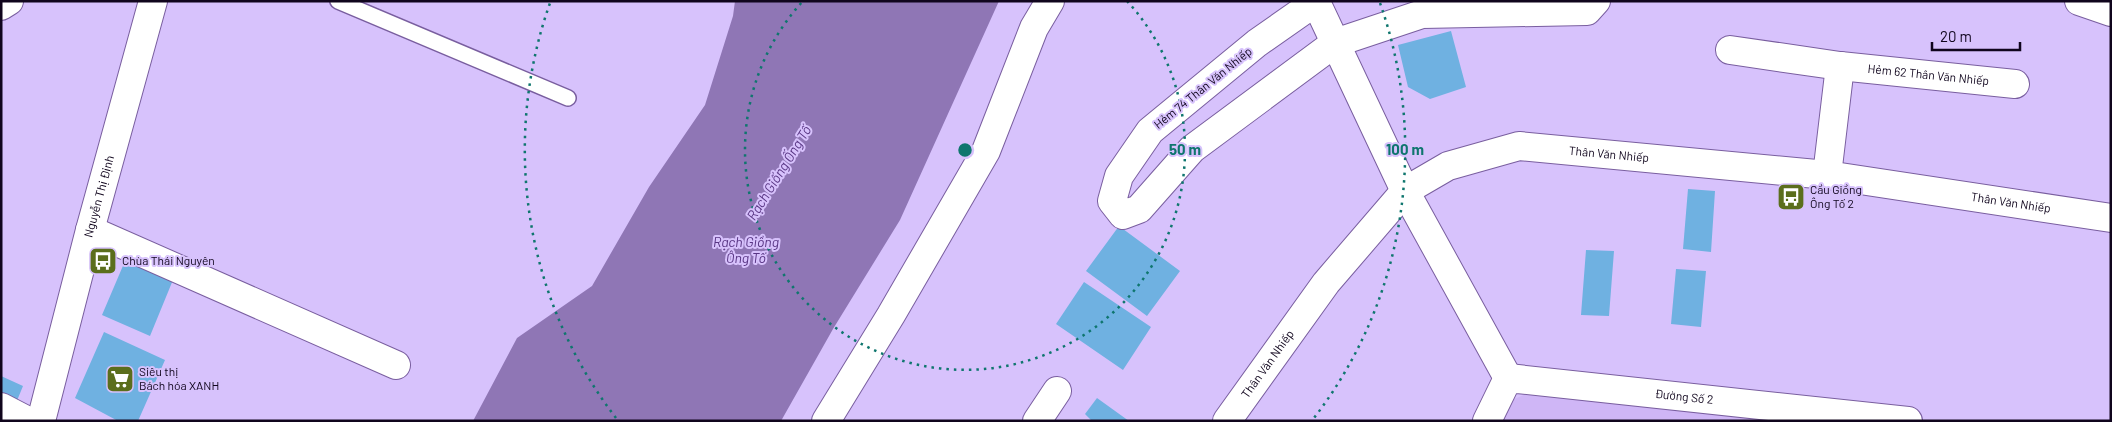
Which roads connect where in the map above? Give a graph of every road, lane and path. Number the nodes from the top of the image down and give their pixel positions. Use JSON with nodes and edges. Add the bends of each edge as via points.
{"nodes":[{"id":1,"x":9,"y":1,"type":"edge"},
{"id":2,"x":153,"y":1,"type":"edge"},
{"id":3,"x":338,"y":1,"type":"edge"},
{"id":4,"x":1050,"y":1,"type":"edge"},
{"id":5,"x":1316,"y":1,"type":"edge"},
{"id":6,"x":1596,"y":1,"type":"edge"},
{"id":7,"x":2079,"y":1,"type":"edge"},
{"id":8,"x":1,"y":6,"type":"edge"},
{"id":9,"x":2111,"y":12,"type":"edge"},
{"id":10,"x":1336,"y":43,"type":"junction"},
{"id":11,"x":1730,"y":50,"type":"dead end"},
{"id":12,"x":1840,"y":66,"type":"junction"},
{"id":13,"x":2015,"y":84,"type":"dead end"},
{"id":14,"x":568,"y":98,"type":"dead end"},
{"id":15,"x":1827,"y":175,"type":"junction"},
{"id":16,"x":1405,"y":191,"type":"junction"},
{"id":17,"x":2111,"y":218,"type":"edge"},
{"id":18,"x":90,"y":230,"type":"junction"},
{"id":19,"x":396,"y":365,"type":"dead end"},
{"id":20,"x":1508,"y":378,"type":"junction"},
{"id":21,"x":1057,"y":391,"type":"dead end"},
{"id":22,"x":1,"y":407,"type":"edge"},
{"id":23,"x":28,"y":421,"type":"edge"},
{"id":24,"x":41,"y":421,"type":"edge"},
{"id":25,"x":826,"y":421,"type":"edge"},
{"id":26,"x":1037,"y":421,"type":"edge"},
{"id":27,"x":1227,"y":421,"type":"edge"},
{"id":28,"x":1487,"y":421,"type":"edge"},
{"id":29,"x":1908,"y":421,"type":"edge"}],
"edges":[{"from":1,"to":8,"type":"street"},
{"from":2,"to":18,"type":"street","name":"Nguyễn Thị Định"},
{"from":3,"to":14,"type":"lane"},
{"from":4,"to":25,"type":"street","via":[[1034,28],[986,151]]},
{"from":5,"to":10,"type":"street","name":"Hẻm 74 Thân Văn Nhiếp"},
{"from":5,"to":10,"type":"street","name":"Hẻm 74 Thân Văn Nhiếp","via":[[1257,44],[1150,131],[1119,176],[1112,202],[1123,215],[1139,209],[1192,149]]},
{"from":6,"to":10,"type":"street","name":"Hẻm 74 Thân Văn Nhiếp","via":[[1587,11],[1422,14]]},
{"from":7,"to":9,"type":"street"},
{"from":10,"to":16,"type":"street","name":"Hẻm 74 Thân Văn Nhiếp"},
{"from":11,"to":12,"type":"street","name":"Hẻm 62 Thân Văn Nhiếp"},
{"from":12,"to":13,"type":"street","name":"Hẻm 62 Thân Văn Nhiếp"},
{"from":12,"to":15,"type":"street"},
{"from":15,"to":16,"type":"street","name":"Thân Văn Nhiếp","via":[[1519,146],[1448,166]]},
{"from":15,"to":17,"type":"street","name":"Thân Văn Nhiếp"},
{"from":16,"to":20,"type":"street","name":"Hẻm 74 Thân Văn Nhiếp"},
{"from":16,"to":27,"type":"street","name":"Thân Văn Nhiếp","via":[[1326,283]]},
{"from":18,"to":19,"type":"street"},
{"from":18,"to":24,"type":"street","name":"Nguyễn Thị Định"},
{"from":20,"to":28,"type":"street"},
{"from":20,"to":29,"type":"street","name":"Đường Số 2"},
{"from":21,"to":26,"type":"street"},
{"from":22,"to":23,"type":"street"}]}
